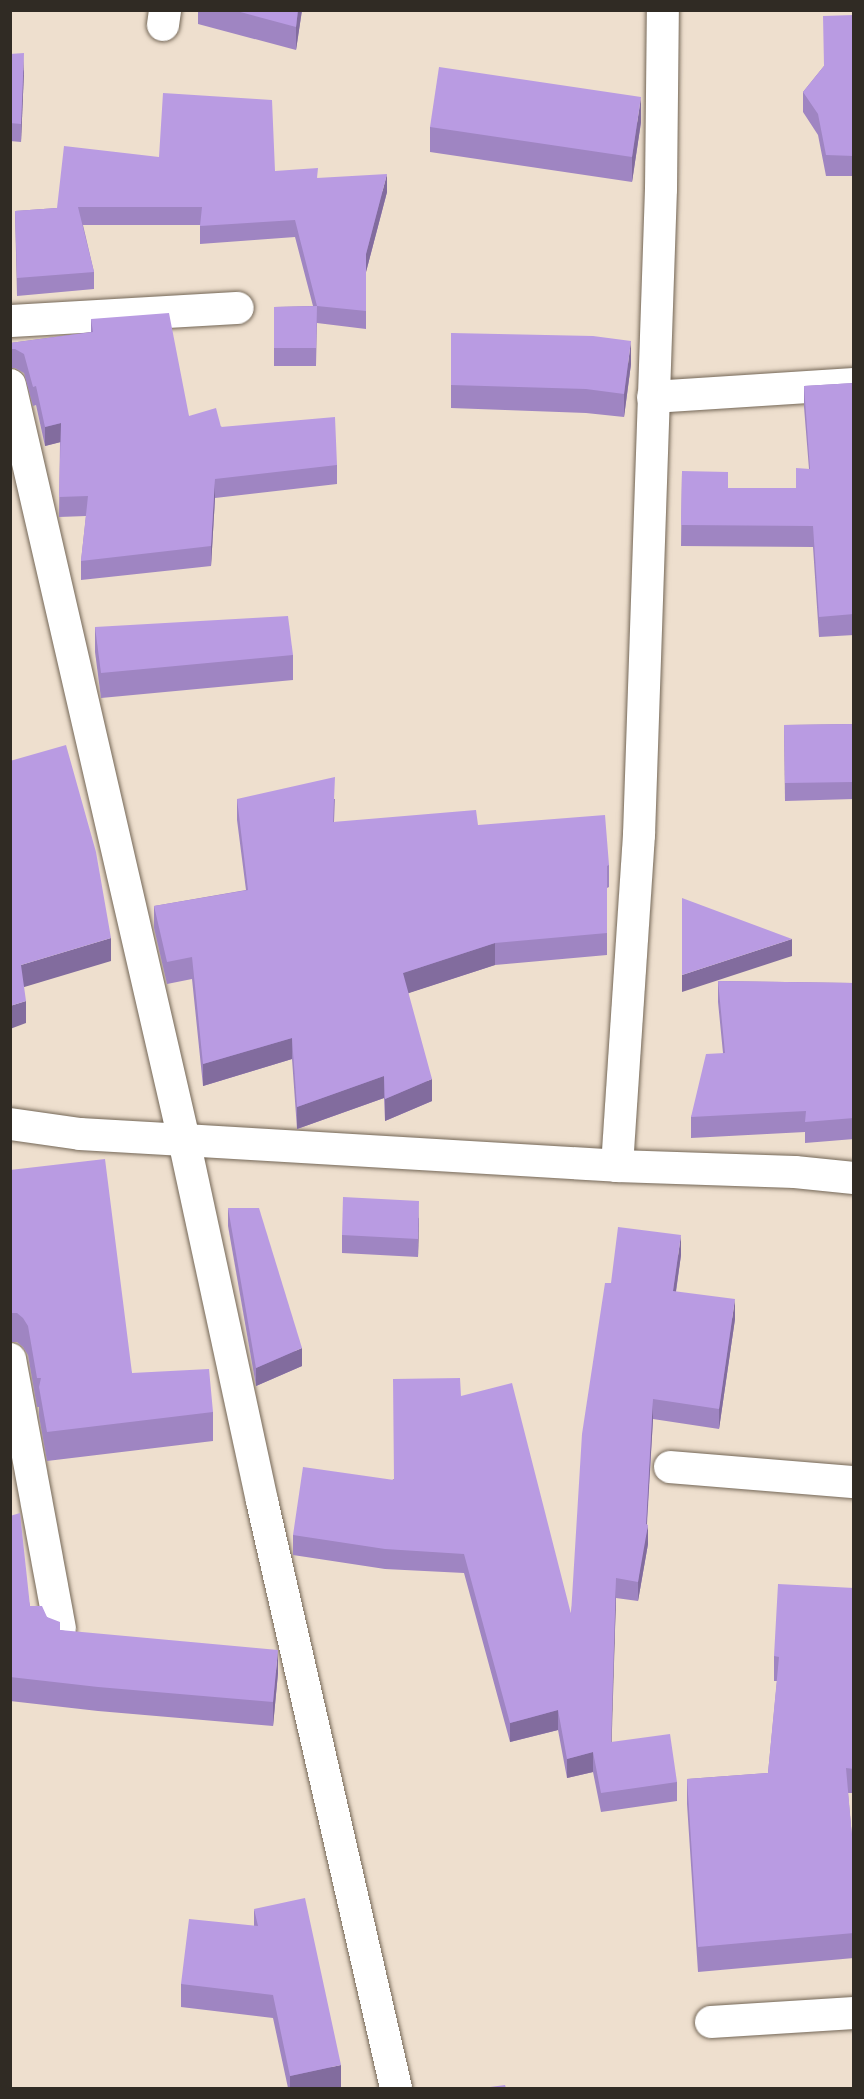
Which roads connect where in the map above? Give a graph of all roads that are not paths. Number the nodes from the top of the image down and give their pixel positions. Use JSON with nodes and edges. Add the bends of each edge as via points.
{"nodes":[{"id":1,"x":663,"y":10,"type":"edge"},
{"id":2,"x":238,"y":308,"type":"dead end"},
{"id":3,"x":10,"y":321,"type":"edge"},
{"id":4,"x":854,"y":384,"type":"edge"},
{"id":5,"x":10,"y":385,"type":"edge"},
{"id":6,"x":653,"y":397,"type":"junction"},
{"id":7,"x":10,"y":1124,"type":"edge"},
{"id":8,"x":184,"y":1140,"type":"junction"},
{"id":9,"x":616,"y":1166,"type":"junction"},
{"id":10,"x":854,"y":1178,"type":"edge"},
{"id":11,"x":10,"y":1359,"type":"edge"},
{"id":12,"x":670,"y":1467,"type":"dead end"},
{"id":13,"x":854,"y":1482,"type":"edge"},
{"id":14,"x":60,"y":1628,"type":"edge"},
{"id":15,"x":854,"y":2013,"type":"edge"},
{"id":16,"x":711,"y":2022,"type":"dead end"},
{"id":17,"x":396,"y":2088,"type":"edge"}],
"edges":[{"from":1,"to":6,"type":"street"},
{"from":2,"to":3,"type":"street"},
{"from":4,"to":6,"type":"street"},
{"from":5,"to":8,"type":"street"},
{"from":6,"to":9,"type":"street","via":[[639,835]]},
{"from":7,"to":8,"type":"street","via":[[80,1134]]},
{"from":8,"to":9,"type":"street"},
{"from":8,"to":17,"type":"street"},
{"from":9,"to":10,"type":"street","via":[[795,1172]]},
{"from":11,"to":14,"type":"street"},
{"from":12,"to":13,"type":"street"},
{"from":15,"to":16,"type":"street"}]}
